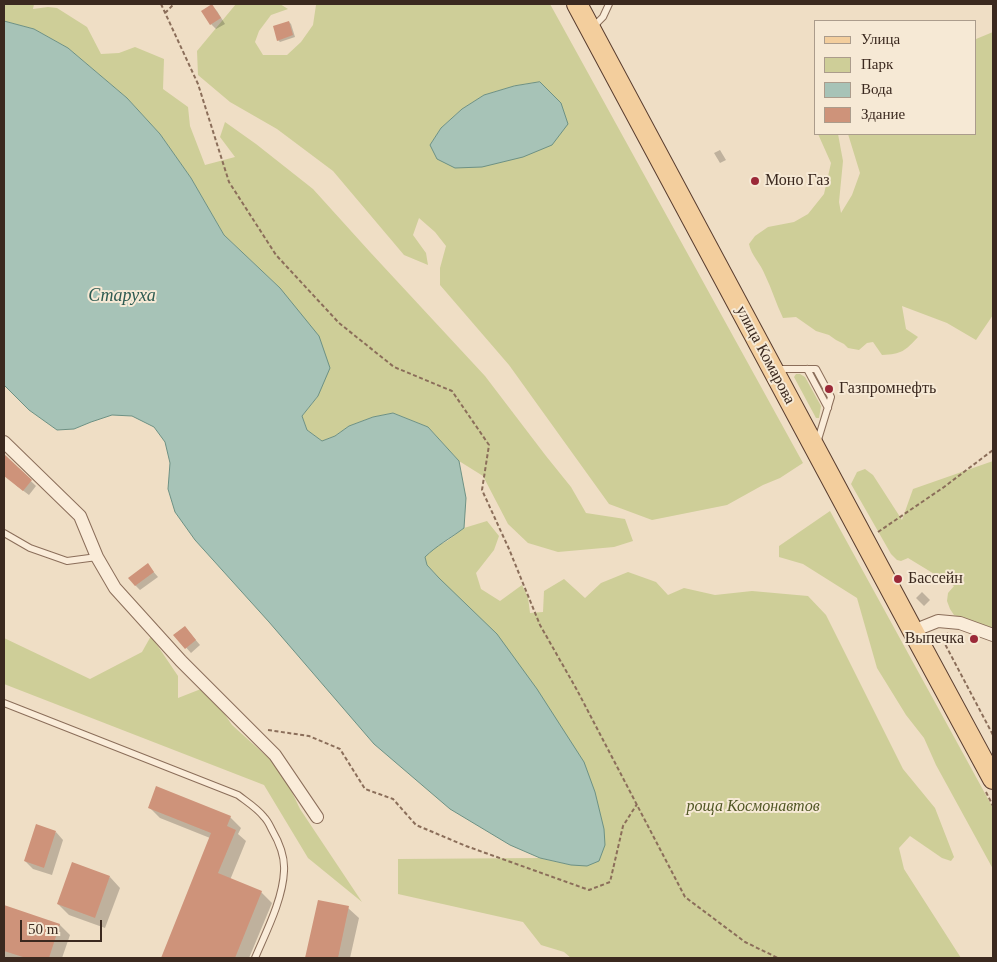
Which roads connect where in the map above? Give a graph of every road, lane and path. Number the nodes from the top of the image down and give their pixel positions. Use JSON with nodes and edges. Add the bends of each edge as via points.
{"nodes":[{"id":1,"x":161,"y":4,"type":"edge"},
{"id":2,"x":174,"y":4,"type":"edge"},
{"id":3,"x":577,"y":4,"type":"edge"},
{"id":4,"x":609,"y":4,"type":"edge"},
{"id":5,"x":165,"y":13,"type":"junction"},
{"id":6,"x":591,"y":29,"type":"junction"},
{"id":7,"x":772,"y":369,"type":"junction"},
{"id":8,"x":4,"y":442,"type":"edge"},
{"id":9,"x":816,"y":449,"type":"junction"},
{"id":10,"x":993,"y":450,"type":"edge"},
{"id":11,"x":878,"y":532,"type":"dead end"},
{"id":12,"x":4,"y":533,"type":"edge"},
{"id":13,"x":97,"y":557,"type":"junction"},
{"id":14,"x":913,"y":631,"type":"junction"},
{"id":15,"x":993,"y":635,"type":"edge"},
{"id":16,"x":945,"y":644,"type":"dead end"},
{"id":17,"x":4,"y":703,"type":"edge"},
{"id":18,"x":249,"y":728,"type":"junction"},
{"id":19,"x":993,"y":734,"type":"edge"},
{"id":20,"x":993,"y":779,"type":"edge"},
{"id":21,"x":637,"y":804,"type":"junction"},
{"id":22,"x":317,"y":817,"type":"dead end"},
{"id":23,"x":255,"y":958,"type":"edge"},
{"id":24,"x":778,"y":958,"type":"edge"}],
"edges":[{"from":1,"to":5,"type":"path"},
{"from":2,"to":5,"type":"path"},
{"from":3,"to":6,"type":"main road","name":"улица Комарова"},
{"from":4,"to":6,"type":"lane","via":[[603,17]]},
{"from":5,"to":21,"type":"path","via":[[198,84],[229,182],[276,255],[339,323],[394,366],[452,391],[489,444],[482,490],[540,625]]},
{"from":6,"to":7,"type":"main road","name":"улица Комарова"},
{"from":7,"to":9,"type":"main road","name":"улица Комарова"},
{"from":7,"to":9,"type":"lane","via":[[816,369],[831,397]]},
{"from":8,"to":13,"type":"street","via":[[80,516]]},
{"from":9,"to":14,"type":"main road","name":"улица Комарова"},
{"from":10,"to":11,"type":"path"},
{"from":12,"to":13,"type":"lane","via":[[30,548],[67,561]]},
{"from":13,"to":18,"type":"street","via":[[115,588],[181,661]]},
{"from":14,"to":15,"type":"street","via":[[938,621],[960,623]]},
{"from":14,"to":20,"type":"main road","name":"улица Комарова"},
{"from":16,"to":19,"type":"path"},
{"from":17,"to":23,"type":"lane","via":[[238,795],[266,818],[277,838],[284,870],[274,914]]},
{"from":18,"to":21,"type":"path","via":[[309,736],[340,749],[365,789],[393,799],[416,825],[589,890],[610,882],[623,826]]},
{"from":18,"to":22,"type":"street","via":[[276,755]]},
{"from":21,"to":24,"type":"path","via":[[684,897],[745,942]]}]}
